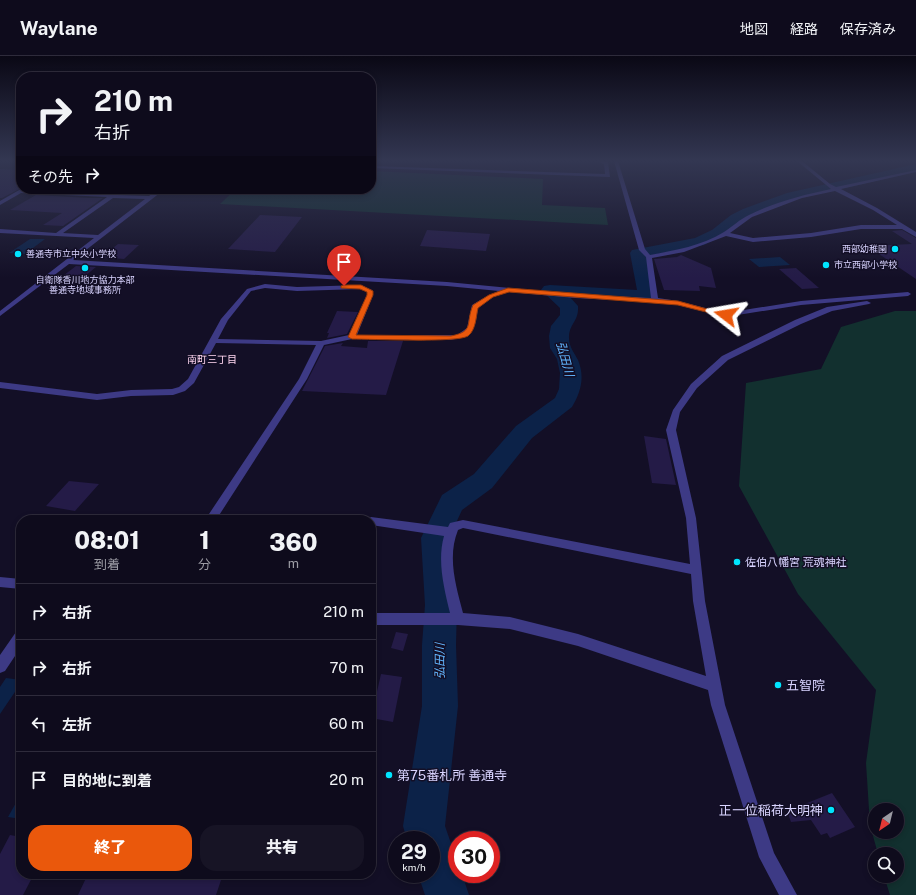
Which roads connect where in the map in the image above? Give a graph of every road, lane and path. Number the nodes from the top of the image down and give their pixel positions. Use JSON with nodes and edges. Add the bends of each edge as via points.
{"nodes":[{"id":1,"x":106,"y":200,"type":"edge"},
{"id":2,"x":147,"y":200,"type":"edge"},
{"id":3,"x":627,"y":200,"type":"edge"},
{"id":4,"x":791,"y":200,"type":"edge"},
{"id":5,"x":857,"y":200,"type":"edge"},
{"id":6,"x":903,"y":227,"type":"junction"},
{"id":7,"x":0,"y":231,"type":"edge"},
{"id":8,"x":58,"y":234,"type":"junction"},
{"id":9,"x":725,"y":234,"type":"junction"},
{"id":10,"x":916,"y":235,"type":"edge"},
{"id":11,"x":99,"y":236,"type":"junction"},
{"id":12,"x":648,"y":256,"type":"junction"},
{"id":13,"x":67,"y":262,"type":"junction"},
{"id":14,"x":506,"y":288,"type":"junction"},
{"id":15,"x":908,"y":294,"type":"junction"},
{"id":16,"x":916,"y":294,"type":"edge"},
{"id":17,"x":655,"y":300,"type":"junction"},
{"id":18,"x":0,"y":314,"type":"edge"},
{"id":19,"x":352,"y":337,"type":"junction"},
{"id":20,"x":214,"y":341,"type":"junction"},
{"id":21,"x":321,"y":343,"type":"junction"},
{"id":22,"x":0,"y":385,"type":"edge"},
{"id":23,"x":213,"y":515,"type":"edge"},
{"id":24,"x":376,"y":522,"type":"edge"},
{"id":25,"x":451,"y":532,"type":"junction"},
{"id":26,"x":695,"y":570,"type":"junction"},
{"id":27,"x":0,"y":582,"type":"edge"},
{"id":28,"x":16,"y":584,"type":"edge"},
{"id":29,"x":376,"y":619,"type":"edge"},
{"id":30,"x":455,"y":619,"type":"junction"},
{"id":31,"x":16,"y":643,"type":"edge"},
{"id":32,"x":0,"y":666,"type":"edge"},
{"id":33,"x":713,"y":684,"type":"junction"},
{"id":34,"x":788,"y":895,"type":"edge"}],
"edges":[{"from":1,"to":8,"type":"street"},
{"from":2,"to":11,"type":"street"},
{"from":3,"to":12,"type":"street","via":[[642,250]]},
{"from":4,"to":9,"type":"street","via":[[750,216]]},
{"from":5,"to":6,"type":"street"},
{"from":6,"to":9,"type":"street","via":[[862,227],[753,240]]},
{"from":6,"to":10,"type":"street"},
{"from":7,"to":8,"type":"street"},
{"from":8,"to":11,"type":"street"},
{"from":9,"to":12,"type":"street","via":[[700,246]]},
{"from":11,"to":13,"type":"street"},
{"from":12,"to":17,"type":"street"},
{"from":13,"to":14,"type":"street"},
{"from":13,"to":18,"type":"street"},
{"from":14,"to":17,"type":"street","via":[[603,298]]},
{"from":14,"to":19,"type":"street","via":[[475,307],[470,330],[465,335],[451,338]]},
{"from":15,"to":16,"type":"street"},
{"from":15,"to":17,"type":"street","via":[[801,303],[726,315]]},
{"from":15,"to":26,"type":"street","via":[[830,309],[798,322],[726,358],[694,386],[676,412],[671,430],[691,518]]},
{"from":19,"to":20,"type":"street","via":[[370,291],[361,287],[297,289],[265,286],[249,290],[225,319]]},
{"from":19,"to":21,"type":"street"},
{"from":20,"to":21,"type":"street"},
{"from":20,"to":22,"type":"street","via":[[190,381],[182,390],[173,392],[97,397]]},
{"from":21,"to":23,"type":"street","via":[[303,379]]},
{"from":24,"to":25,"type":"street"},
{"from":25,"to":26,"type":"street","via":[[454,526],[463,524]]},
{"from":25,"to":30,"type":"street","via":[[447,561]]},
{"from":26,"to":33,"type":"street"},
{"from":27,"to":28,"type":"street"},
{"from":29,"to":30,"type":"street"},
{"from":30,"to":33,"type":"street","via":[[510,623],[578,640]]},
{"from":31,"to":32,"type":"street"},
{"from":33,"to":34,"type":"street","via":[[767,857]]}]}
